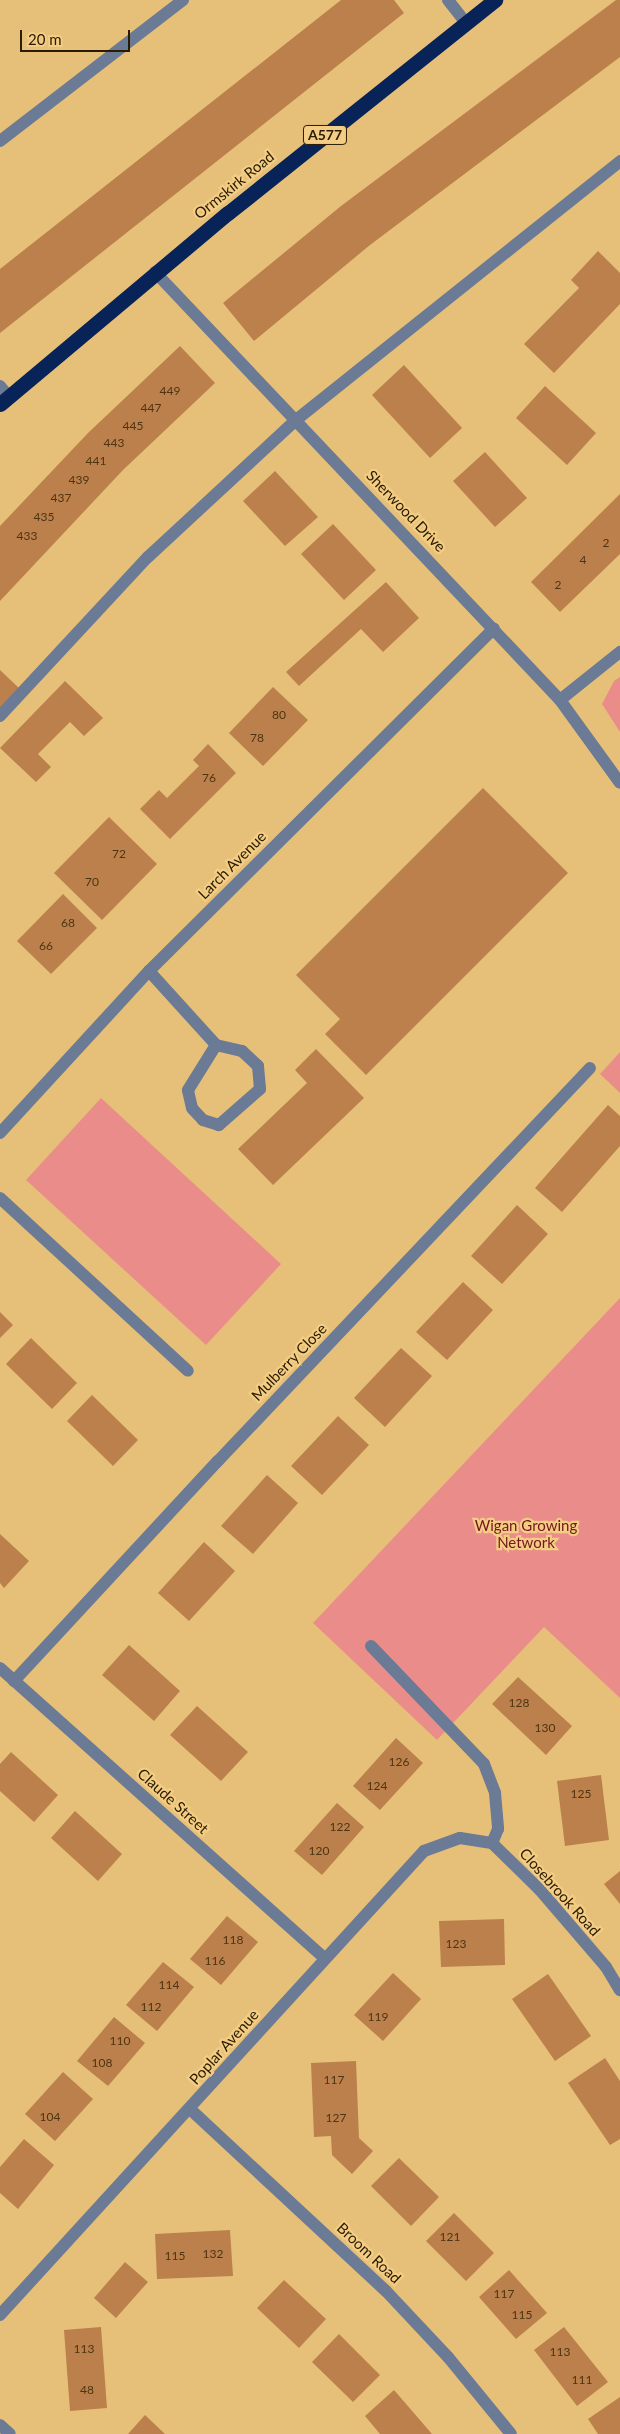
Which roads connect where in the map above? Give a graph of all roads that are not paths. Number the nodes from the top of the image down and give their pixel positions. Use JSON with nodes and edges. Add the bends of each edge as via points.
{"nodes":[{"id":1,"x":183,"y":0,"type":"edge"},
{"id":2,"x":448,"y":0,"type":"edge"},
{"id":3,"x":495,"y":0,"type":"edge"},
{"id":4,"x":466,"y":23,"type":"junction"},
{"id":5,"x":0,"y":142,"type":"edge"},
{"id":6,"x":620,"y":161,"type":"edge"},
{"id":7,"x":155,"y":272,"type":"junction"},
{"id":8,"x":3,"y":395,"type":"edge"},
{"id":9,"x":296,"y":420,"type":"junction"},
{"id":10,"x":494,"y":628,"type":"junction"},
{"id":11,"x":620,"y":652,"type":"edge"},
{"id":12,"x":560,"y":700,"type":"junction"},
{"id":13,"x":0,"y":716,"type":"edge"},
{"id":14,"x":620,"y":783,"type":"edge"},
{"id":15,"x":149,"y":971,"type":"junction"},
{"id":16,"x":216,"y":1045,"type":"junction"},
{"id":17,"x":590,"y":1068,"type":"dead end"},
{"id":18,"x":0,"y":1133,"type":"edge"},
{"id":19,"x":0,"y":1198,"type":"edge"},
{"id":20,"x":188,"y":1371,"type":"dead end"},
{"id":21,"x":372,"y":1646,"type":"dead end"},
{"id":22,"x":0,"y":1668,"type":"edge"},
{"id":23,"x":14,"y":1681,"type":"junction"},
{"id":24,"x":492,"y":1843,"type":"junction"},
{"id":25,"x":325,"y":1959,"type":"junction"},
{"id":26,"x":620,"y":1990,"type":"edge"},
{"id":27,"x":190,"y":2109,"type":"junction"},
{"id":28,"x":0,"y":2315,"type":"edge"},
{"id":29,"x":0,"y":2425,"type":"edge"},
{"id":30,"x":10,"y":2434,"type":"edge"},
{"id":31,"x":511,"y":2434,"type":"edge"}],
"edges":[{"from":1,"to":5,"type":"street"},
{"from":2,"to":4,"type":"street"},
{"from":3,"to":4,"type":"highway","name":"Ormskirk Road","number":"A577"},
{"from":4,"to":7,"type":"highway","name":"Ormskirk Road","number":"A577"},
{"from":6,"to":9,"type":"street"},
{"from":7,"to":8,"type":"highway","name":"Ormskirk Road","number":"A577"},
{"from":7,"to":9,"type":"street","name":"Sherwood Drive"},
{"from":9,"to":10,"type":"street","name":"Sherwood Drive"},
{"from":9,"to":13,"type":"street","via":[[148,557]]},
{"from":10,"to":12,"type":"street","name":"Sherwood Drive"},
{"from":10,"to":15,"type":"street","name":"Larch Avenue"},
{"from":11,"to":12,"type":"street"},
{"from":12,"to":14,"type":"street","name":"Sherwood Drive"},
{"from":15,"to":16,"type":"street"},
{"from":15,"to":18,"type":"street","name":"Larch Avenue"},
{"from":16,"to":16,"type":"street","via":[[242,1051],[258,1066],[260,1089],[219,1125],[203,1120],[192,1108],[188,1090]]},
{"from":17,"to":23,"type":"street","name":"Mulberry Close","via":[[218,1460]]},
{"from":19,"to":20,"type":"street"},
{"from":21,"to":24,"type":"street","via":[[484,1764],[495,1793],[498,1829]]},
{"from":22,"to":23,"type":"street","name":"Claude Street"},
{"from":23,"to":25,"type":"street","name":"Claude Street"},
{"from":24,"to":25,"type":"street","name":"Poplar Avenue","via":[[460,1838],[424,1850]]},
{"from":24,"to":26,"type":"street","name":"Closebrook Road","via":[[540,1890],[606,1967]]},
{"from":25,"to":27,"type":"street","name":"Poplar Avenue"},
{"from":27,"to":28,"type":"street","name":"Poplar Avenue"},
{"from":27,"to":31,"type":"street","name":"Broom Road","via":[[386,2291],[448,2357]]},
{"from":29,"to":30,"type":"street"}]}
